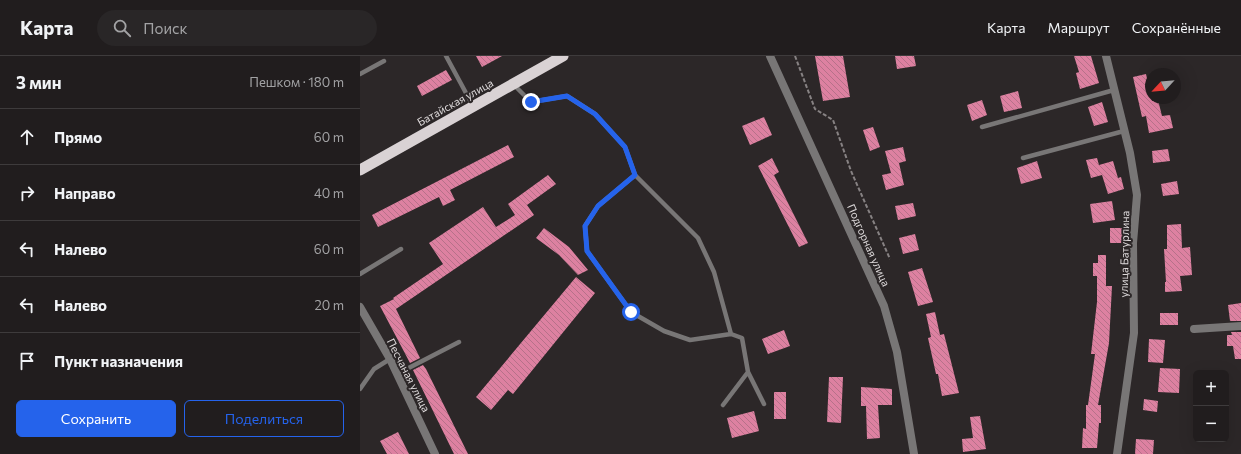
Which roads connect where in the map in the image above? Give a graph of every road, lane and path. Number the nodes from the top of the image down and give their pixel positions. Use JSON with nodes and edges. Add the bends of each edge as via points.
{"nodes":[{"id":1,"x":446,"y":56,"type":"edge"},
{"id":2,"x":563,"y":56,"type":"edge"},
{"id":3,"x":770,"y":56,"type":"edge"},
{"id":4,"x":795,"y":56,"type":"edge"},
{"id":5,"x":1106,"y":56,"type":"edge"},
{"id":6,"x":384,"y":61,"type":"dead end"},
{"id":7,"x":360,"y":74,"type":"edge"},
{"id":8,"x":513,"y":84,"type":"junction"},
{"id":9,"x":1114,"y":90,"type":"junction"},
{"id":10,"x":473,"y":106,"type":"junction"},
{"id":11,"x":982,"y":127,"type":"dead end"},
{"id":12,"x":1124,"y":131,"type":"junction"},
{"id":13,"x":1023,"y":158,"type":"dead end"},
{"id":14,"x":360,"y":170,"type":"edge"},
{"id":15,"x":635,"y":175,"type":"junction"},
{"id":16,"x":402,"y":249,"type":"dead end"},
{"id":17,"x":890,"y":259,"type":"dead end"},
{"id":18,"x":360,"y":274,"type":"edge"},
{"id":19,"x":360,"y":307,"type":"edge"},
{"id":20,"x":1241,"y":326,"type":"edge"},
{"id":21,"x":1194,"y":329,"type":"dead end"},
{"id":22,"x":731,"y":334,"type":"junction"},
{"id":23,"x":459,"y":342,"type":"dead end"},
{"id":24,"x":390,"y":359,"type":"junction"},
{"id":25,"x":748,"y":372,"type":"junction"},
{"id":26,"x":397,"y":374,"type":"junction"},
{"id":27,"x":360,"y":389,"type":"edge"},
{"id":28,"x":764,"y":404,"type":"dead end"},
{"id":29,"x":723,"y":405,"type":"dead end"},
{"id":30,"x":435,"y":454,"type":"edge"},
{"id":31,"x":914,"y":454,"type":"edge"},
{"id":32,"x":1117,"y":454,"type":"edge"}],
"edges":[{"from":1,"to":10,"type":"lane"},
{"from":2,"to":8,"type":"highway","name":"Батайская улица"},
{"from":3,"to":31,"type":"street","name":"Подгорная улица","via":[[884,306],[899,359]]},
{"from":4,"to":17,"type":"path","via":[[815,109],[833,120],[850,171]]},
{"from":5,"to":9,"type":"street","name":"улица Батурлина"},
{"from":6,"to":7,"type":"lane"},
{"from":8,"to":10,"type":"highway","name":"Батайская улица"},
{"from":8,"to":15,"type":"lane","via":[[531,102],[567,96],[595,114],[625,147]]},
{"from":9,"to":11,"type":"lane"},
{"from":9,"to":12,"type":"street","name":"улица Батурлина"},
{"from":10,"to":14,"type":"highway","name":"Батайская улица"},
{"from":12,"to":13,"type":"lane"},
{"from":12,"to":32,"type":"street","name":"улица Батурлина","via":[[1137,195],[1133,243],[1134,333]]},
{"from":15,"to":22,"type":"lane","via":[[698,238],[714,272]]},
{"from":15,"to":22,"type":"lane","via":[[598,206],[585,226],[587,251],[631,312],[664,331],[690,340]]},
{"from":16,"to":18,"type":"lane"},
{"from":19,"to":24,"type":"street","name":"Песчаная улица"},
{"from":20,"to":21,"type":"street"},
{"from":22,"to":25,"type":"lane","via":[[742,338]]},
{"from":23,"to":26,"type":"lane"},
{"from":24,"to":26,"type":"street","name":"Песчаная улица"},
{"from":24,"to":27,"type":"lane","via":[[374,369]]},
{"from":25,"to":28,"type":"lane"},
{"from":25,"to":29,"type":"lane"},
{"from":26,"to":30,"type":"street","name":"Песчаная улица"}]}
